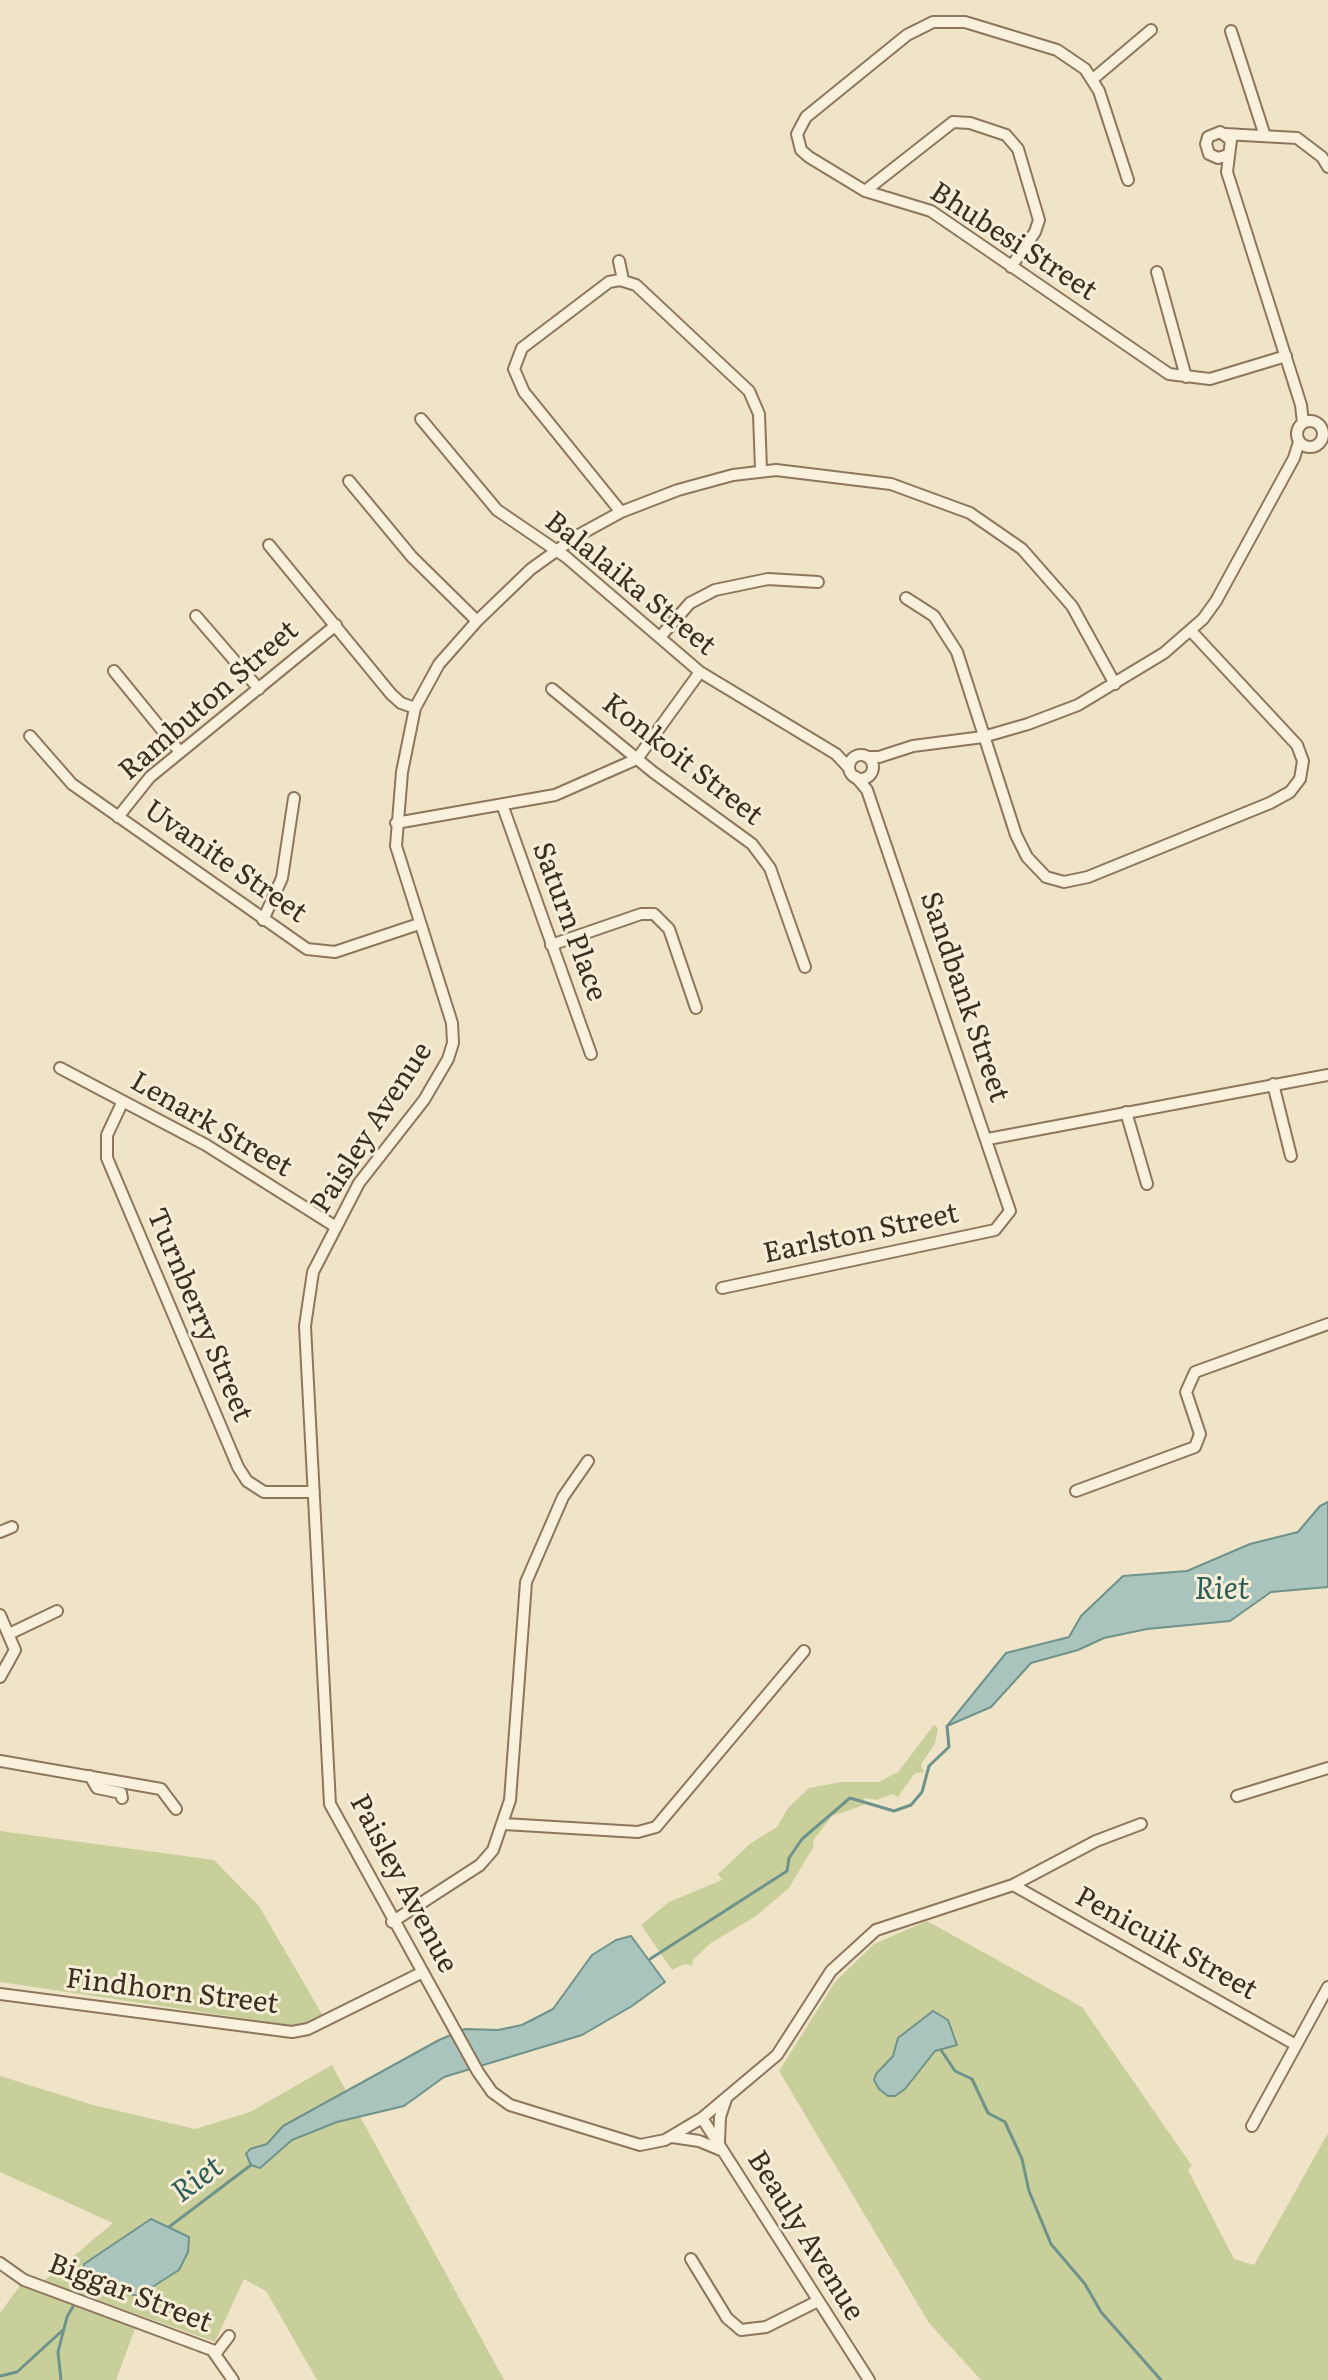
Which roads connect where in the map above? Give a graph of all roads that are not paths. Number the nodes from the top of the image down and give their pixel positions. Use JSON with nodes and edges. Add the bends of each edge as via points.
{"nodes":[{"id":1,"x":1151,"y":30,"type":"dead end"},
{"id":2,"x":1231,"y":31,"type":"dead end"},
{"id":3,"x":1093,"y":79,"type":"junction"},
{"id":4,"x":1225,"y":134,"type":"junction"},
{"id":5,"x":1250,"y":136,"type":"junction"},
{"id":6,"x":1265,"y":136,"type":"junction"},
{"id":7,"x":1232,"y":144,"type":"junction"},
{"id":8,"x":1228,"y":155,"type":"junction"},
{"id":9,"x":1216,"y":158,"type":"junction"},
{"id":10,"x":1328,"y":167,"type":"edge"},
{"id":11,"x":1227,"y":172,"type":"junction"},
{"id":12,"x":1128,"y":180,"type":"dead end"},
{"id":13,"x":865,"y":191,"type":"junction"},
{"id":14,"x":619,"y":261,"type":"dead end"},
{"id":15,"x":1011,"y":267,"type":"junction"},
{"id":16,"x":1157,"y":272,"type":"dead end"},
{"id":17,"x":623,"y":280,"type":"junction"},
{"id":18,"x":1286,"y":356,"type":"junction"},
{"id":19,"x":1186,"y":377,"type":"junction"},
{"id":20,"x":421,"y":419,"type":"dead end"},
{"id":21,"x":1319,"y":428,"type":"edge"},
{"id":22,"x":1299,"y":442,"type":"junction"},
{"id":23,"x":1311,"y":447,"type":"junction"},
{"id":24,"x":1294,"y":458,"type":"junction"},
{"id":25,"x":761,"y":470,"type":"junction"},
{"id":26,"x":349,"y":481,"type":"dead end"},
{"id":27,"x":621,"y":512,"type":"junction"},
{"id":28,"x":269,"y":545,"type":"dead end"},
{"id":29,"x":555,"y":552,"type":"junction"},
{"id":30,"x":818,"y":582,"type":"dead end"},
{"id":31,"x":906,"y":598,"type":"dead end"},
{"id":32,"x":196,"y":616,"type":"dead end"},
{"id":33,"x":477,"y":621,"type":"junction"},
{"id":34,"x":336,"y":625,"type":"junction"},
{"id":35,"x":1191,"y":631,"type":"junction"},
{"id":36,"x":660,"y":637,"type":"junction"},
{"id":37,"x":114,"y":671,"type":"dead end"},
{"id":38,"x":700,"y":672,"type":"junction"},
{"id":39,"x":1115,"y":684,"type":"junction"},
{"id":40,"x":259,"y":689,"type":"junction"},
{"id":41,"x":552,"y":689,"type":"dead end"},
{"id":42,"x":415,"y":708,"type":"junction"},
{"id":43,"x":30,"y":736,"type":"dead end"},
{"id":44,"x":983,"y":737,"type":"junction"},
{"id":45,"x":180,"y":752,"type":"junction"},
{"id":46,"x":836,"y":754,"type":"junction"},
{"id":47,"x":637,"y":759,"type":"junction"},
{"id":48,"x":869,"y":762,"type":"junction"},
{"id":49,"x":852,"y":773,"type":"junction"},
{"id":50,"x":867,"y":790,"type":"junction"},
{"id":51,"x":294,"y":798,"type":"dead end"},
{"id":52,"x":503,"y":807,"type":"junction"},
{"id":53,"x":118,"y":817,"type":"junction"},
{"id":54,"x":396,"y":823,"type":"junction"},
{"id":55,"x":263,"y":920,"type":"junction"},
{"id":56,"x":419,"y":924,"type":"junction"},
{"id":57,"x":551,"y":945,"type":"junction"},
{"id":58,"x":805,"y":967,"type":"dead end"},
{"id":59,"x":696,"y":1008,"type":"dead end"},
{"id":60,"x":591,"y":1054,"type":"dead end"},
{"id":61,"x":60,"y":1068,"type":"dead end"},
{"id":62,"x":1328,"y":1075,"type":"edge"},
{"id":63,"x":1273,"y":1084,"type":"junction"},
{"id":64,"x":123,"y":1101,"type":"junction"},
{"id":65,"x":1126,"y":1112,"type":"junction"},
{"id":66,"x":988,"y":1139,"type":"junction"},
{"id":67,"x":1291,"y":1156,"type":"dead end"},
{"id":68,"x":1147,"y":1184,"type":"dead end"},
{"id":69,"x":1006,"y":1221,"type":"joint"},
{"id":70,"x":336,"y":1227,"type":"junction"},
{"id":71,"x":722,"y":1288,"type":"dead end"},
{"id":72,"x":1328,"y":1324,"type":"edge"},
{"id":73,"x":588,"y":1461,"type":"dead end"},
{"id":74,"x":1076,"y":1491,"type":"dead end"},
{"id":75,"x":314,"y":1492,"type":"junction"},
{"id":76,"x":12,"y":1527,"type":"dead end"},
{"id":77,"x":0,"y":1532,"type":"edge"},
{"id":78,"x":57,"y":1611,"type":"dead end"},
{"id":79,"x":0,"y":1615,"type":"edge"},
{"id":80,"x":9,"y":1634,"type":"junction"},
{"id":81,"x":804,"y":1651,"type":"dead end"},
{"id":82,"x":0,"y":1677,"type":"edge"},
{"id":83,"x":0,"y":1761,"type":"edge"},
{"id":84,"x":1328,"y":1768,"type":"edge"},
{"id":85,"x":88,"y":1775,"type":"junction"},
{"id":86,"x":1237,"y":1796,"type":"dead end"},
{"id":87,"x":122,"y":1798,"type":"dead end"},
{"id":88,"x":176,"y":1809,"type":"dead end"},
{"id":89,"x":504,"y":1824,"type":"junction"},
{"id":90,"x":1141,"y":1824,"type":"dead end"},
{"id":91,"x":1013,"y":1885,"type":"junction"},
{"id":92,"x":392,"y":1922,"type":"junction"},
{"id":93,"x":421,"y":1973,"type":"junction"},
{"id":94,"x":1328,"y":1987,"type":"edge"},
{"id":95,"x":0,"y":1994,"type":"edge"},
{"id":96,"x":1296,"y":2045,"type":"junction"},
{"id":97,"x":726,"y":2097,"type":"junction"},
{"id":98,"x":702,"y":2118,"type":"junction"},
{"id":99,"x":1252,"y":2126,"type":"dead end"},
{"id":100,"x":670,"y":2137,"type":"junction"},
{"id":101,"x":721,"y":2148,"type":"junction"},
{"id":102,"x":691,"y":2259,"type":"dead end"},
{"id":103,"x":0,"y":2263,"type":"edge"},
{"id":104,"x":818,"y":2301,"type":"junction"},
{"id":105,"x":229,"y":2336,"type":"dead end"},
{"id":106,"x":216,"y":2353,"type":"junction"},
{"id":107,"x":233,"y":2380,"type":"edge"},
{"id":108,"x":869,"y":2380,"type":"edge"}],
"edges":[{"from":1,"to":3,"type":"street"},
{"from":2,"to":6,"type":"street"},
{"from":3,"to":12,"type":"street"},
{"from":3,"to":13,"type":"street","name":"Bhubesi Street","via":[[1057,50],[975,25],[942,21],[916,29],[799,127],[806,155]]},
{"from":4,"to":5,"type":"street"},
{"from":4,"to":7,"type":"street"},
{"from":4,"to":9,"type":"street","via":[[1207,139],[1208,152]]},
{"from":5,"to":6,"type":"street"},
{"from":5,"to":7,"type":"street"},
{"from":6,"to":10,"type":"street","via":[[1301,140]]},
{"from":7,"to":8,"type":"street"},
{"from":8,"to":9,"type":"street"},
{"from":8,"to":11,"type":"street"},
{"from":9,"to":11,"type":"street"},
{"from":11,"to":18,"type":"street"},
{"from":13,"to":15,"type":"street","name":"Bhubesi Street","via":[[926,208]]},
{"from":13,"to":15,"type":"street","via":[[953,122],[1006,135],[1018,149],[1039,220]]},
{"from":14,"to":17,"type":"street"},
{"from":15,"to":19,"type":"street","name":"Bhubesi Street","via":[[1161,369]]},
{"from":16,"to":19,"type":"street"},
{"from":17,"to":25,"type":"street","via":[[642,290],[749,391],[759,414]]},
{"from":17,"to":27,"type":"street","via":[[605,284],[531,340],[517,354],[514,369],[524,392]]},
{"from":18,"to":19,"type":"street","name":"Bhubesi Street","via":[[1210,379]]},
{"from":18,"to":21,"type":"street","via":[[1301,405]]},
{"from":20,"to":29,"type":"street","name":"Balalaika Street","via":[[497,510]]},
{"from":21,"to":22,"type":"street","name":"Balalaika Street","via":[[1296,431]]},
{"from":21,"to":23,"type":"street","name":"Balalaika Street"},
{"from":22,"to":23,"type":"street"},
{"from":22,"to":24,"type":"street","name":"Balalaika Street"},
{"from":23,"to":24,"type":"street","name":"Balalaika Street"},
{"from":24,"to":35,"type":"street","name":"Balalaika Street","via":[[1216,601]]},
{"from":25,"to":27,"type":"street","name":"Paisley Avenue","via":[[697,484]]},
{"from":25,"to":39,"type":"street","name":"Paisley Avenue","via":[[891,484],[970,513],[1022,549],[1048,578],[1080,618]]},
{"from":26,"to":33,"type":"street","via":[[412,557]]},
{"from":27,"to":29,"type":"street","name":"Paisley Avenue"},
{"from":28,"to":34,"type":"street"},
{"from":29,"to":33,"type":"street","name":"Paisley Avenue"},
{"from":29,"to":36,"type":"street","name":"Balalaika Street"},
{"from":30,"to":36,"type":"street","via":[[768,579],[715,590],[690,603]]},
{"from":31,"to":44,"type":"street","via":[[934,616],[957,652]]},
{"from":32,"to":40,"type":"street"},
{"from":33,"to":42,"type":"street","name":"Paisley Avenue","via":[[439,664]]},
{"from":34,"to":40,"type":"street","name":"Rambuton Street"},
{"from":34,"to":42,"type":"street","via":[[397,700]]},
{"from":35,"to":39,"type":"street","name":"Balalaika Street"},
{"from":35,"to":44,"type":"street","via":[[1300,751],[1300,779],[1280,798],[1088,877],[1054,880],[1039,872],[1022,847]]},
{"from":36,"to":38,"type":"street","name":"Balalaika Street"},
{"from":37,"to":45,"type":"street"},
{"from":38,"to":46,"type":"street","name":"Balalaika Street"},
{"from":38,"to":47,"type":"street"},
{"from":39,"to":44,"type":"street","name":"Balalaika Street","via":[[1063,711]]},
{"from":40,"to":45,"type":"street","name":"Rambuton Street"},
{"from":41,"to":47,"type":"street","name":"Konkoit Street"},
{"from":42,"to":54,"type":"street","name":"Paisley Avenue"},
{"from":43,"to":53,"type":"street","name":"Uvanite Street","via":[[67,780]]},
{"from":44,"to":48,"type":"street","name":"Balalaika Street","via":[[913,746]]},
{"from":45,"to":53,"type":"street","name":"Rambuton Street","via":[[143,783]]},
{"from":46,"to":48,"type":"street","name":"Balalaika Street"},
{"from":46,"to":49,"type":"street","name":"Balalaika Street"},
{"from":47,"to":52,"type":"street","via":[[555,795]]},
{"from":47,"to":58,"type":"street","name":"Konkoit Street","via":[[759,851]]},
{"from":48,"to":49,"type":"street"},
{"from":48,"to":49,"type":"street"},
{"from":48,"to":50,"type":"street","name":"Sandbank Street"},
{"from":49,"to":50,"type":"street","name":"Sandbank Street"},
{"from":50,"to":66,"type":"street","name":"Sandbank Street"},
{"from":51,"to":55,"type":"street","via":[[282,878]]},
{"from":52,"to":54,"type":"street"},
{"from":52,"to":57,"type":"street","name":"Saturn Place"},
{"from":53,"to":55,"type":"street","name":"Uvanite Street"},
{"from":54,"to":56,"type":"street","name":"Paisley Avenue","via":[[400,870]]},
{"from":55,"to":56,"type":"street","name":"Uvanite Street","via":[[307,949],[325,953]]},
{"from":56,"to":70,"type":"street","name":"Paisley Avenue","via":[[452,1023],[451,1052],[419,1107],[365,1174]]},
{"from":57,"to":59,"type":"street","via":[[654,914],[669,929]]},
{"from":57,"to":60,"type":"street","name":"Saturn Place"},
{"from":61,"to":64,"type":"street","name":"Lenark Street"},
{"from":62,"to":63,"type":"street"},
{"from":63,"to":65,"type":"street"},
{"from":63,"to":67,"type":"street"},
{"from":64,"to":70,"type":"street","name":"Lenark Street","via":[[206,1145]]},
{"from":64,"to":75,"type":"street","name":"Turnberry Street","via":[[107,1135],[107,1158],[238,1467],[264,1492]]},
{"from":65,"to":66,"type":"street"},
{"from":65,"to":68,"type":"street"},
{"from":66,"to":69,"type":"street","name":"Sandbank Street","via":[[1010,1203]]},
{"from":69,"to":71,"type":"street","name":"Earlston Street","via":[[995,1230]]},
{"from":70,"to":75,"type":"street","name":"Paisley Avenue","via":[[313,1272],[306,1302]]},
{"from":72,"to":74,"type":"street","via":[[1195,1372],[1186,1392],[1200,1434],[1195,1447]]},
{"from":73,"to":89,"type":"street","via":[[563,1497],[526,1582]]},
{"from":75,"to":92,"type":"street","name":"Paisley Avenue","via":[[330,1804]]},
{"from":76,"to":77,"type":"street"},
{"from":78,"to":80,"type":"street"},
{"from":79,"to":80,"type":"street"},
{"from":80,"to":82,"type":"street","via":[[14,1652]]},
{"from":81,"to":89,"type":"street","via":[[656,1827],[638,1832]]},
{"from":83,"to":85,"type":"street"},
{"from":84,"to":86,"type":"street"},
{"from":85,"to":87,"type":"street","via":[[97,1788],[121,1793]]},
{"from":85,"to":88,"type":"street","via":[[161,1789]]},
{"from":89,"to":92,"type":"street","via":[[484,1861]]},
{"from":90,"to":91,"type":"street","name":"Paisley Avenue","via":[[1096,1841]]},
{"from":91,"to":96,"type":"street","name":"Penicuik Street"},
{"from":91,"to":97,"type":"street","name":"Paisley Avenue","via":[[876,1930],[831,1971],[777,2055]]},
{"from":92,"to":93,"type":"street","name":"Paisley Avenue"},
{"from":93,"to":95,"type":"street","name":"Findhorn Street","via":[[292,2032]]},
{"from":93,"to":100,"type":"street","name":"Paisley Avenue","via":[[492,2092],[517,2108],[640,2145]]},
{"from":94,"to":96,"type":"street"},
{"from":96,"to":99,"type":"street"},
{"from":97,"to":98,"type":"street","name":"Paisley Avenue"},
{"from":97,"to":101,"type":"street","via":[[720,2117]]},
{"from":98,"to":100,"type":"street","name":"Paisley Avenue"},
{"from":98,"to":101,"type":"street","name":"Beauly Avenue"},
{"from":100,"to":101,"type":"street"},
{"from":101,"to":104,"type":"street","name":"Beauly Avenue"},
{"from":102,"to":104,"type":"street","via":[[727,2318],[741,2330],[766,2327]]},
{"from":103,"to":106,"type":"street","name":"Biggar Street","via":[[24,2280]]},
{"from":104,"to":108,"type":"street","name":"Beauly Avenue"},
{"from":105,"to":106,"type":"street"},
{"from":106,"to":107,"type":"street","name":"Biggar Street"}]}
